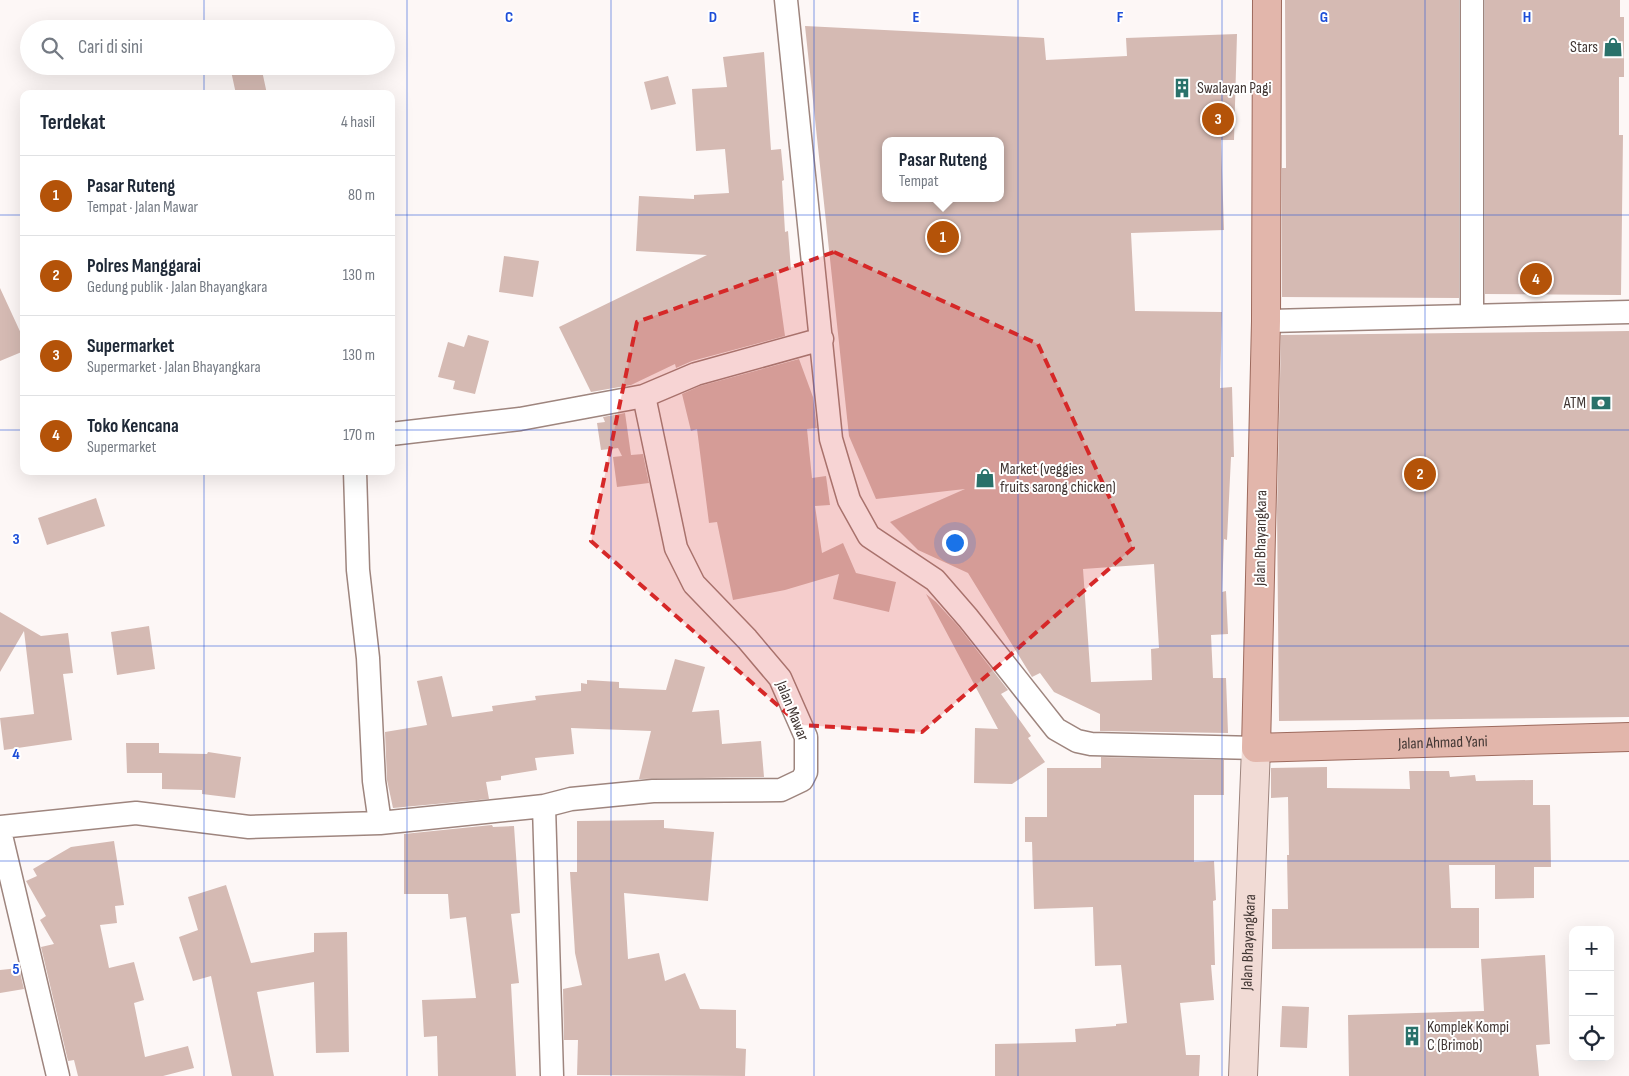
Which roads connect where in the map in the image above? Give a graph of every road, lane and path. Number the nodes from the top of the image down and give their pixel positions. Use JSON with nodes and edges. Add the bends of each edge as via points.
{"nodes":[{"id":1,"x":786,"y":0,"type":"edge"},
{"id":2,"x":1267,"y":0,"type":"edge"},
{"id":3,"x":1472,"y":0,"type":"edge"},
{"id":4,"x":1629,"y":312,"type":"edge"},
{"id":5,"x":1472,"y":316,"type":"junction"},
{"id":6,"x":1266,"y":321,"type":"junction"},
{"id":7,"x":822,"y":339,"type":"junction"},
{"id":8,"x":644,"y":396,"type":"junction"},
{"id":9,"x":395,"y":434,"type":"edge"},
{"id":10,"x":356,"y":475,"type":"edge"},
{"id":11,"x":1629,"y":737,"type":"edge"},
{"id":12,"x":1256,"y":748,"type":"junction"},
{"id":13,"x":544,"y":806,"type":"junction"},
{"id":14,"x":380,"y":823,"type":"junction"},
{"id":15,"x":0,"y":827,"type":"edge"},
{"id":16,"x":0,"y":831,"type":"edge"},
{"id":17,"x":58,"y":1076,"type":"edge"},
{"id":18,"x":552,"y":1076,"type":"edge"},
{"id":19,"x":1244,"y":1076,"type":"edge"}],
"edges":[{"from":1,"to":7,"type":"street"},
{"from":2,"to":6,"type":"main road","name":"Jalan Bhayangkara"},
{"from":3,"to":5,"type":"street"},
{"from":4,"to":5,"type":"street"},
{"from":5,"to":6,"type":"street"},
{"from":6,"to":12,"type":"main road","name":"Jalan Bhayangkara"},
{"from":7,"to":8,"type":"street","via":[[696,374]]},
{"from":7,"to":12,"type":"street","via":[[831,439],[849,500],[869,536],[936,580],[1056,729],[1077,741],[1091,744]]},
{"from":8,"to":9,"type":"street","via":[[520,419]]},
{"from":8,"to":13,"type":"street","name":"Jalan Mawar","via":[[676,548],[694,584],[748,639],[780,678],[806,737],[806,772],[802,780],[781,790],[654,790],[571,799]]},
{"from":10,"to":14,"type":"street","via":[[358,570]]},
{"from":11,"to":12,"type":"main road","name":"Jalan Ahmad Yani"},
{"from":12,"to":19,"type":"street","name":"Jalan Bhayangkara"},
{"from":13,"to":14,"type":"street","name":"Jalan Mawar"},
{"from":13,"to":18,"type":"street"},
{"from":14,"to":15,"type":"street","name":"Jalan Mawar","via":[[249,827],[130,813]]},
{"from":16,"to":17,"type":"street"}]}
